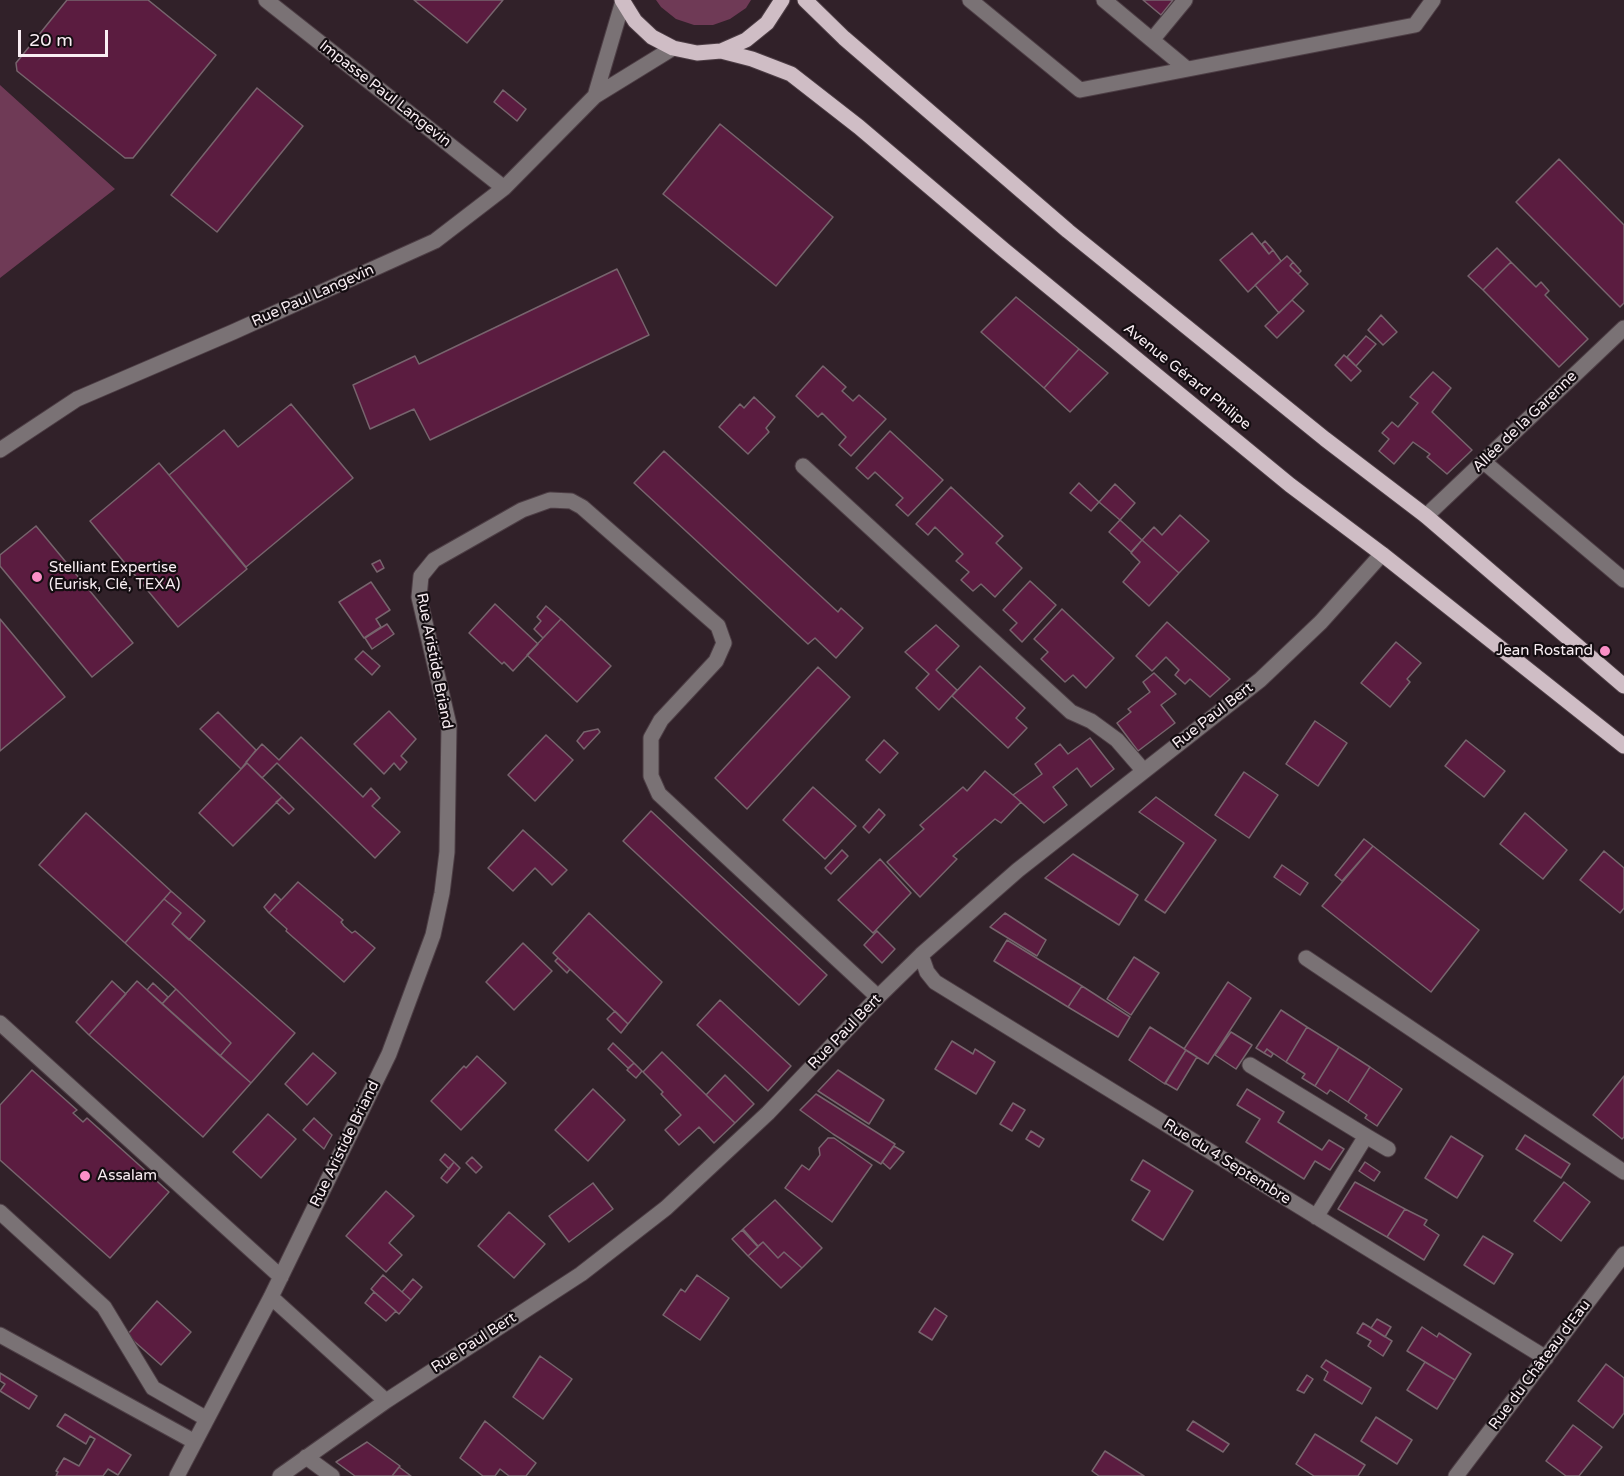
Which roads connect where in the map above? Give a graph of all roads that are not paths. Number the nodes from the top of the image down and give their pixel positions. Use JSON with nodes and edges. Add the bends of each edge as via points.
{"nodes":[{"id":1,"x":266,"y":0,"type":"edge"},
{"id":2,"x":782,"y":0,"type":"edge"},
{"id":3,"x":805,"y":0,"type":"edge"},
{"id":4,"x":970,"y":0,"type":"edge"},
{"id":5,"x":1104,"y":0,"type":"edge"},
{"id":6,"x":1185,"y":0,"type":"edge"},
{"id":7,"x":1432,"y":0,"type":"edge"},
{"id":8,"x":622,"y":1,"type":"edge"},
{"id":9,"x":1152,"y":40,"type":"junction"},
{"id":10,"x":673,"y":48,"type":"junction"},
{"id":11,"x":722,"y":51,"type":"junction"},
{"id":12,"x":1187,"y":69,"type":"junction"},
{"id":13,"x":595,"y":96,"type":"junction"},
{"id":14,"x":504,"y":189,"type":"junction"},
{"id":15,"x":1624,"y":328,"type":"edge"},
{"id":16,"x":0,"y":450,"type":"edge"},
{"id":17,"x":1484,"y":462,"type":"junction"},
{"id":18,"x":803,"y":466,"type":"dead end"},
{"id":19,"x":1426,"y":516,"type":"junction"},
{"id":20,"x":1382,"y":554,"type":"junction"},
{"id":21,"x":1624,"y":580,"type":"edge"},
{"id":22,"x":1624,"y":686,"type":"edge"},
{"id":23,"x":1624,"y":746,"type":"edge"},
{"id":24,"x":1143,"y":770,"type":"junction"},
{"id":25,"x":921,"y":955,"type":"junction"},
{"id":26,"x":1306,"y":958,"type":"dead end"},
{"id":27,"x":878,"y":997,"type":"junction"},
{"id":28,"x":0,"y":1023,"type":"edge"},
{"id":29,"x":1250,"y":1065,"type":"dead end"},
{"id":30,"x":1366,"y":1136,"type":"junction"},
{"id":31,"x":1388,"y":1149,"type":"dead end"},
{"id":32,"x":1624,"y":1172,"type":"edge"},
{"id":33,"x":0,"y":1212,"type":"edge"},
{"id":34,"x":1316,"y":1217,"type":"junction"},
{"id":35,"x":1624,"y":1254,"type":"edge"},
{"id":36,"x":281,"y":1276,"type":"junction"},
{"id":37,"x":271,"y":1297,"type":"junction"},
{"id":38,"x":0,"y":1335,"type":"edge"},
{"id":39,"x":1546,"y":1358,"type":"junction"},
{"id":40,"x":386,"y":1401,"type":"junction"},
{"id":41,"x":207,"y":1419,"type":"junction"},
{"id":42,"x":195,"y":1442,"type":"junction"},
{"id":43,"x":306,"y":1457,"type":"junction"},
{"id":44,"x":184,"y":1461,"type":"junction"},
{"id":45,"x":177,"y":1476,"type":"edge"},
{"id":46,"x":194,"y":1476,"type":"edge"},
{"id":47,"x":280,"y":1476,"type":"edge"},
{"id":48,"x":332,"y":1476,"type":"edge"},
{"id":49,"x":1456,"y":1476,"type":"edge"}],
"edges":[{"from":1,"to":14,"type":"street","name":"Impasse Paul Langevin"},
{"from":2,"to":11,"type":"main road","via":[[767,23],[746,40]]},
{"from":3,"to":19,"type":"main road","via":[[1068,231]]},
{"from":4,"to":12,"type":"street","via":[[1080,90]]},
{"from":5,"to":9,"type":"street"},
{"from":6,"to":9,"type":"street"},
{"from":7,"to":12,"type":"street","via":[[1415,24]]},
{"from":8,"to":10,"type":"main road","via":[[643,29]]},
{"from":8,"to":13,"type":"street","name":"Rue Paul Langevin"},
{"from":9,"to":12,"type":"street"},
{"from":10,"to":11,"type":"main road","via":[[697,53]]},
{"from":10,"to":13,"type":"street","name":"Rue Paul Langevin"},
{"from":11,"to":20,"type":"main road","name":"Avenue Gérard Philipe","via":[[791,74],[1281,477]]},
{"from":13,"to":14,"type":"street","name":"Rue Paul Langevin"},
{"from":14,"to":16,"type":"street","name":"Rue Paul Langevin","via":[[435,241],[78,399]]},
{"from":15,"to":17,"type":"street","name":"Allée de la Garenne"},
{"from":17,"to":19,"type":"street","name":"Allée de la Garenne"},
{"from":17,"to":21,"type":"street"},
{"from":18,"to":24,"type":"street","via":[[1071,712],[1111,735]]},
{"from":19,"to":22,"type":"main road"},
{"from":20,"to":23,"type":"main road","name":"Avenue Gérard Philipe"},
{"from":20,"to":24,"type":"street","name":"Rue Paul Bert","via":[[1321,622],[1260,680]]},
{"from":24,"to":25,"type":"street","name":"Rue Paul Bert","via":[[1018,870]]},
{"from":25,"to":27,"type":"street","name":"Rue Paul Bert"},
{"from":25,"to":34,"type":"street","name":"Rue du 4 Septembre","via":[[935,982]]},
{"from":26,"to":32,"type":"street"},
{"from":27,"to":36,"type":"street","name":"Rue Aristide Briand","via":[[659,794],[651,776],[651,738],[661,720],[717,661],[724,643],[717,626],[582,507],[571,501],[550,500],[522,510],[434,560],[421,576],[419,597],[449,725],[447,852],[442,893],[433,935],[389,1054]]},
{"from":27,"to":40,"type":"street","name":"Rue Paul Bert","via":[[768,1113],[666,1208],[581,1274]]},
{"from":28,"to":36,"type":"street"},
{"from":29,"to":30,"type":"street"},
{"from":30,"to":31,"type":"street"},
{"from":30,"to":34,"type":"street"},
{"from":33,"to":41,"type":"street","via":[[104,1307],[153,1388]]},
{"from":34,"to":39,"type":"street","name":"Rue du 4 Septembre"},
{"from":35,"to":39,"type":"street","name":"Rue du Château d'Eau"},
{"from":36,"to":37,"type":"street","name":"Rue Aristide Briand"},
{"from":37,"to":40,"type":"street"},
{"from":37,"to":41,"type":"street","name":"Rue Aristide Briand"},
{"from":38,"to":42,"type":"street"},
{"from":39,"to":49,"type":"street","name":"Rue du Château d'Eau"},
{"from":40,"to":43,"type":"street","name":"Rue Paul Bert"},
{"from":41,"to":42,"type":"street","name":"Rue Aristide Briand"},
{"from":42,"to":44,"type":"street","name":"Rue Aristide Briand"},
{"from":43,"to":47,"type":"street","name":"Rue Paul Bert"},
{"from":43,"to":48,"type":"street"},
{"from":44,"to":45,"type":"street","name":"Rue Aristide Briand"},
{"from":44,"to":46,"type":"street"}]}
